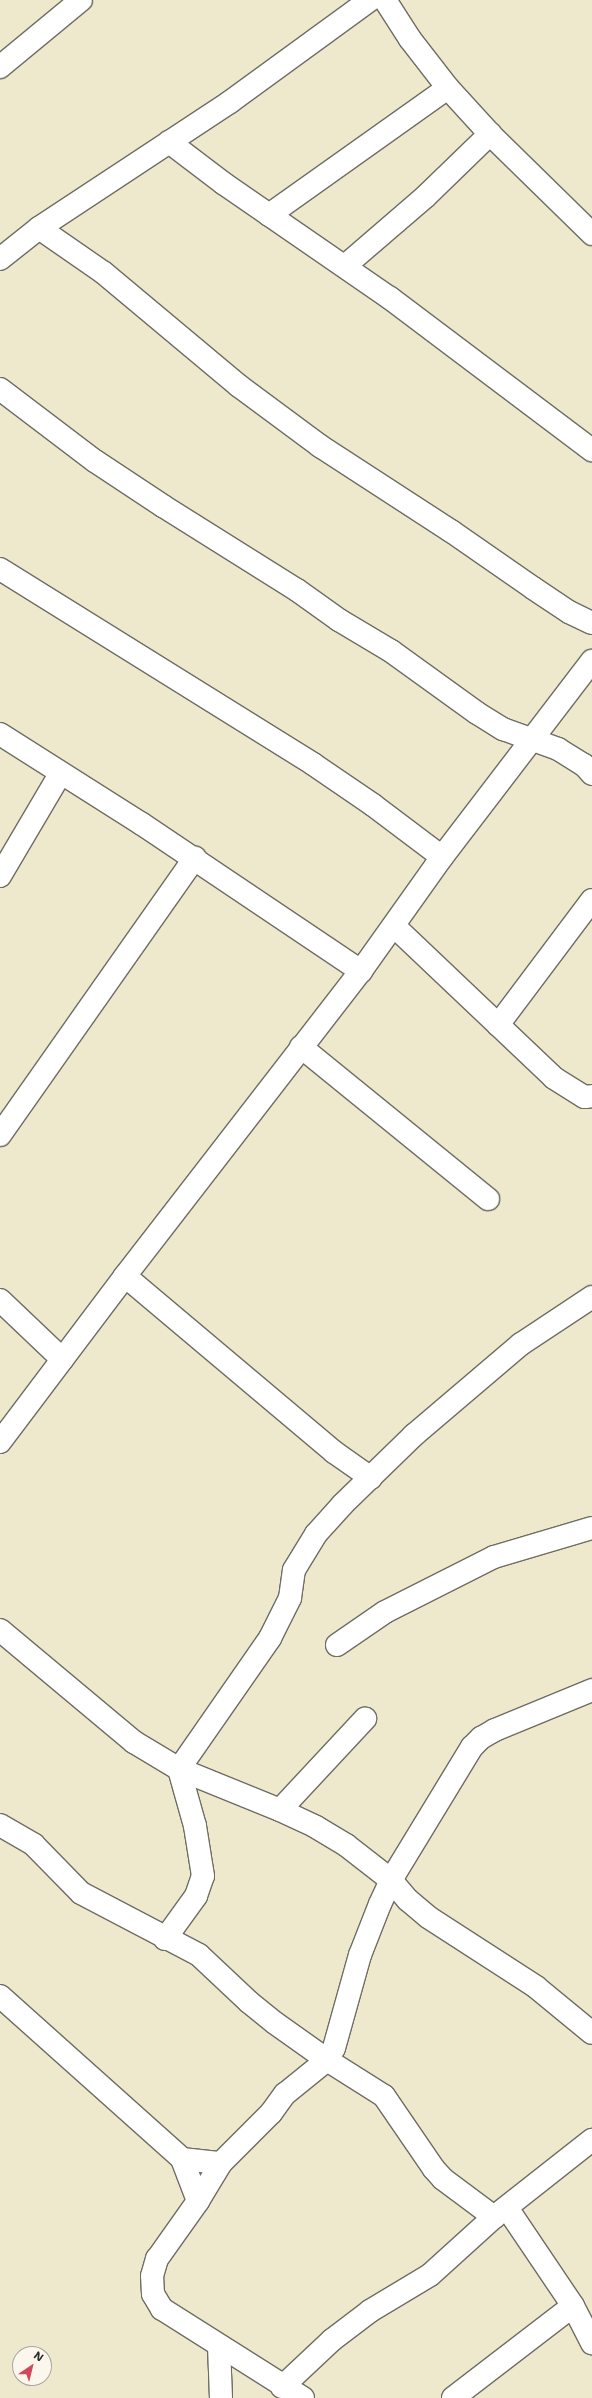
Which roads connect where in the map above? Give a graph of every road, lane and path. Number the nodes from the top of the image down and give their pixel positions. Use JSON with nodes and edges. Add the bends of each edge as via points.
{"nodes":[{"id":1,"x":81,"y":0,"type":"edge"},
{"id":2,"x":370,"y":0,"type":"edge"},
{"id":3,"x":385,"y":0,"type":"edge"},
{"id":4,"x":0,"y":67,"type":"edge"},
{"id":5,"x":448,"y":88,"type":"junction"},
{"id":6,"x":490,"y":134,"type":"junction"},
{"id":7,"x":169,"y":142,"type":"junction"},
{"id":8,"x":268,"y":215,"type":"junction"},
{"id":9,"x":40,"y":228,"type":"junction"},
{"id":10,"x":592,"y":234,"type":"edge"},
{"id":11,"x":0,"y":259,"type":"edge"},
{"id":12,"x":346,"y":265,"type":"junction"},
{"id":13,"x":0,"y":389,"type":"edge"},
{"id":14,"x":592,"y":450,"type":"edge"},
{"id":15,"x":0,"y":569,"type":"edge"},
{"id":16,"x":592,"y":623,"type":"edge"},
{"id":17,"x":592,"y":661,"type":"edge"},
{"id":18,"x":0,"y":734,"type":"edge"},
{"id":19,"x":533,"y":739,"type":"junction"},
{"id":20,"x":60,"y":774,"type":"junction"},
{"id":21,"x":592,"y":774,"type":"edge"},
{"id":22,"x":442,"y":857,"type":"junction"},
{"id":23,"x":195,"y":858,"type":"junction"},
{"id":24,"x":0,"y":876,"type":"edge"},
{"id":25,"x":592,"y":900,"type":"edge"},
{"id":26,"x":394,"y":926,"type":"junction"},
{"id":27,"x":361,"y":971,"type":"junction"},
{"id":28,"x":498,"y":1025,"type":"junction"},
{"id":29,"x":302,"y":1047,"type":"junction"},
{"id":30,"x":592,"y":1096,"type":"edge"},
{"id":31,"x":0,"y":1135,"type":"edge"},
{"id":32,"x":488,"y":1199,"type":"dead end"},
{"id":33,"x":125,"y":1276,"type":"junction"},
{"id":34,"x":592,"y":1297,"type":"edge"},
{"id":35,"x":0,"y":1300,"type":"edge"},
{"id":36,"x":62,"y":1359,"type":"junction"},
{"id":37,"x":2,"y":1434,"type":"edge"},
{"id":38,"x":371,"y":1478,"type":"junction"},
{"id":39,"x":592,"y":1528,"type":"edge"},
{"id":40,"x":0,"y":1630,"type":"edge"},
{"id":41,"x":337,"y":1645,"type":"dead end"},
{"id":42,"x":592,"y":1690,"type":"edge"},
{"id":43,"x":364,"y":1719,"type":"dead end"},
{"id":44,"x":180,"y":1769,"type":"junction"},
{"id":45,"x":280,"y":1810,"type":"junction"},
{"id":46,"x":0,"y":1826,"type":"edge"},
{"id":47,"x":392,"y":1880,"type":"junction"},
{"id":48,"x":165,"y":1938,"type":"junction"},
{"id":49,"x":0,"y":1996,"type":"edge"},
{"id":50,"x":592,"y":2033,"type":"edge"},
{"id":51,"x":327,"y":2060,"type":"junction"},
{"id":52,"x":592,"y":2140,"type":"edge"},
{"id":53,"x":182,"y":2159,"type":"junction"},
{"id":54,"x":221,"y":2163,"type":"junction"},
{"id":55,"x":198,"y":2201,"type":"junction"},
{"id":56,"x":501,"y":2213,"type":"junction"},
{"id":57,"x":573,"y":2306,"type":"junction"},
{"id":58,"x":592,"y":2343,"type":"edge"},
{"id":59,"x":219,"y":2346,"type":"junction"},
{"id":60,"x":308,"y":2362,"type":"junction"},
{"id":61,"x":282,"y":2387,"type":"junction"},
{"id":62,"x":302,"y":2397,"type":"edge"},
{"id":63,"x":221,"y":2398,"type":"edge"},
{"id":64,"x":453,"y":2398,"type":"edge"}],
"edges":[{"from":1,"to":4,"type":"street"},
{"from":2,"to":7,"type":"street","via":[[230,102]]},
{"from":3,"to":5,"type":"street","via":[[410,39]]},
{"from":5,"to":6,"type":"street"},
{"from":5,"to":8,"type":"street"},
{"from":6,"to":10,"type":"street"},
{"from":6,"to":12,"type":"street","via":[[425,197]]},
{"from":7,"to":8,"type":"street"},
{"from":7,"to":9,"type":"street"},
{"from":8,"to":12,"type":"street"},
{"from":9,"to":11,"type":"street"},
{"from":9,"to":16,"type":"street","via":[[104,274],[239,386],[308,437],[533,588]]},
{"from":12,"to":14,"type":"street"},
{"from":13,"to":19,"type":"street","via":[[95,461],[297,590],[339,620],[391,651],[477,713],[503,729]]},
{"from":15,"to":22,"type":"street","via":[[312,764],[373,805]]},
{"from":17,"to":19,"type":"street"},
{"from":18,"to":20,"type":"street"},
{"from":19,"to":21,"type":"street","via":[[558,749],[584,765]]},
{"from":19,"to":22,"type":"street"},
{"from":20,"to":23,"type":"street"},
{"from":20,"to":24,"type":"street"},
{"from":22,"to":26,"type":"street"},
{"from":23,"to":27,"type":"street"},
{"from":23,"to":31,"type":"street"},
{"from":25,"to":28,"type":"street"},
{"from":26,"to":27,"type":"street"},
{"from":26,"to":28,"type":"street"},
{"from":27,"to":29,"type":"street"},
{"from":28,"to":30,"type":"street","via":[[554,1078],[585,1097]]},
{"from":29,"to":32,"type":"street"},
{"from":29,"to":33,"type":"street"},
{"from":33,"to":36,"type":"street"},
{"from":33,"to":38,"type":"street","via":[[334,1452]]},
{"from":34,"to":38,"type":"street","via":[[521,1344],[414,1434]]},
{"from":35,"to":36,"type":"street"},
{"from":36,"to":37,"type":"street"},
{"from":38,"to":44,"type":"street","via":[[316,1534],[294,1570],[290,1598],[270,1638]]},
{"from":39,"to":41,"type":"street","via":[[494,1557],[385,1612]]},
{"from":40,"to":44,"type":"street","via":[[134,1742]]},
{"from":42,"to":47,"type":"street","via":[[481,1738],[458,1767]]},
{"from":43,"to":45,"type":"street"},
{"from":44,"to":45,"type":"street"},
{"from":44,"to":48,"type":"street","via":[[195,1826],[203,1876],[196,1896]]},
{"from":45,"to":47,"type":"street","via":[[346,1845]]},
{"from":46,"to":48,"type":"street","via":[[34,1846],[81,1893]]},
{"from":47,"to":50,"type":"street","via":[[408,1900],[428,1917],[536,1987]]},
{"from":47,"to":51,"type":"street","via":[[360,1955],[339,2036]]},
{"from":48,"to":51,"type":"street","via":[[178,1942],[199,1955],[249,2002]]},
{"from":49,"to":53,"type":"street"},
{"from":51,"to":54,"type":"street","via":[[285,2094],[271,2113]]},
{"from":51,"to":56,"type":"street","via":[[384,2096],[434,2170],[443,2179]]},
{"from":52,"to":56,"type":"street"},
{"from":53,"to":54,"type":"street"},
{"from":53,"to":55,"type":"street"},
{"from":54,"to":55,"type":"street"},
{"from":55,"to":59,"type":"street","via":[[157,2259],[152,2276],[153,2294],[162,2309]]},
{"from":56,"to":57,"type":"street"},
{"from":56,"to":60,"type":"street","via":[[430,2275],[370,2311]]},
{"from":57,"to":58,"type":"street"},
{"from":57,"to":64,"type":"street"},
{"from":59,"to":61,"type":"street"},
{"from":59,"to":63,"type":"street"},
{"from":60,"to":61,"type":"street"},
{"from":60,"to":62,"type":"street"},
{"from":61,"to":62,"type":"street"}]}
